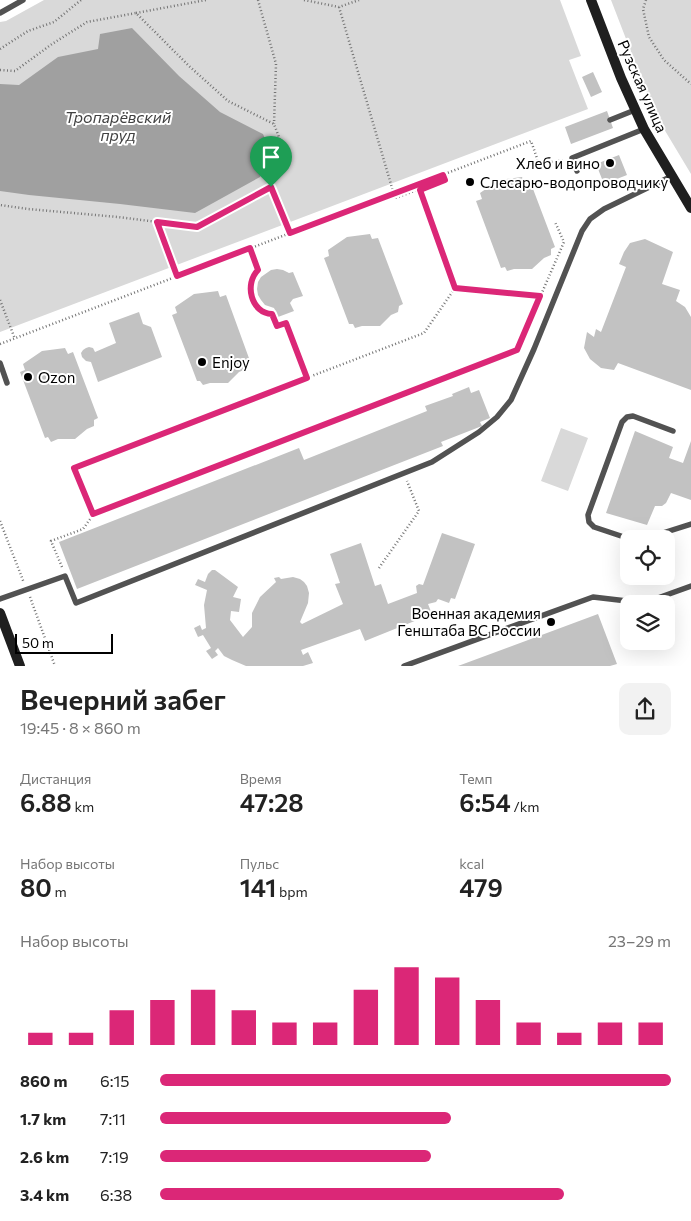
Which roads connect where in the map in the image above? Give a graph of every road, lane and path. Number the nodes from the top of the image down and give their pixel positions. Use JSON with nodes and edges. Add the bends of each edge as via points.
{"nodes":[{"id":1,"x":23,"y":0,"type":"edge"},
{"id":2,"x":81,"y":0,"type":"edge"},
{"id":3,"x":206,"y":0,"type":"edge"},
{"id":4,"x":258,"y":0,"type":"edge"},
{"id":5,"x":304,"y":0,"type":"edge"},
{"id":6,"x":359,"y":0,"type":"edge"},
{"id":7,"x":590,"y":0,"type":"edge"},
{"id":8,"x":646,"y":0,"type":"edge"},
{"id":9,"x":339,"y":7,"type":"junction"},
{"id":10,"x":0,"y":13,"type":"edge"},
{"id":11,"x":136,"y":13,"type":"junction"},
{"id":12,"x":0,"y":48,"type":"edge"},
{"id":13,"x":0,"y":70,"type":"edge"},
{"id":14,"x":691,"y":84,"type":"edge"},
{"id":15,"x":635,"y":110,"type":"junction"},
{"id":16,"x":610,"y":120,"type":"dead end"},
{"id":17,"x":274,"y":124,"type":"junction"},
{"id":18,"x":644,"y":129,"type":"junction"},
{"id":19,"x":572,"y":158,"type":"junction"},
{"id":20,"x":577,"y":171,"type":"dead end"},
{"id":21,"x":443,"y":175,"type":"junction"},
{"id":22,"x":672,"y":176,"type":"junction"},
{"id":23,"x":271,"y":187,"type":"junction"},
{"id":24,"x":420,"y":190,"type":"junction"},
{"id":25,"x":394,"y":194,"type":"junction"},
{"id":26,"x":0,"y":205,"type":"edge"},
{"id":27,"x":691,"y":208,"type":"edge"},
{"id":28,"x":157,"y":222,"type":"junction"},
{"id":29,"x":556,"y":222,"type":"dead end"},
{"id":30,"x":290,"y":233,"type":"junction"},
{"id":31,"x":250,"y":248,"type":"junction"},
{"id":32,"x":177,"y":276,"type":"junction"},
{"id":33,"x":455,"y":288,"type":"junction"},
{"id":34,"x":540,"y":296,"type":"junction"},
{"id":35,"x":0,"y":300,"type":"edge"},
{"id":36,"x":15,"y":339,"type":"junction"},
{"id":37,"x":0,"y":344,"type":"edge"},
{"id":38,"x":0,"y":363,"type":"edge"},
{"id":39,"x":307,"y":378,"type":"junction"},
{"id":40,"x":8,"y":383,"type":"dead end"},
{"id":41,"x":673,"y":431,"type":"dead end"},
{"id":42,"x":404,"y":473,"type":"junction"},
{"id":43,"x":93,"y":514,"type":"junction"},
{"id":44,"x":691,"y":524,"type":"edge"},
{"id":45,"x":672,"y":530,"type":"edge"},
{"id":46,"x":620,"y":536,"type":"edge"},
{"id":47,"x":379,"y":568,"type":"dead end"},
{"id":48,"x":65,"y":576,"type":"junction"},
{"id":49,"x":691,"y":586,"type":"edge"},
{"id":50,"x":0,"y":599,"type":"edge"},
{"id":51,"x":0,"y":613,"type":"edge"},
{"id":52,"x":3,"y":628,"type":"edge"},
{"id":53,"x":20,"y":666,"type":"edge"},
{"id":54,"x":404,"y":666,"type":"edge"}],
"edges":[{"from":1,"to":10,"type":"lane"},
{"from":2,"to":12,"type":"path","via":[[54,22],[28,31]]},
{"from":3,"to":11,"type":"path"},
{"from":4,"to":17,"type":"path","via":[[276,64]]},
{"from":5,"to":9,"type":"path"},
{"from":6,"to":9,"type":"path"},
{"from":7,"to":15,"type":"street","name":"Рузская улица"},
{"from":8,"to":14,"type":"path","via":[[642,9],[648,37],[664,60]]},
{"from":9,"to":25,"type":"path"},
{"from":11,"to":13,"type":"path","via":[[87,22],[15,71]]},
{"from":11,"to":17,"type":"path","via":[[228,101]]},
{"from":15,"to":16,"type":"lane"},
{"from":15,"to":18,"type":"street","name":"Рузская улица"},
{"from":17,"to":23,"type":"path","via":[[285,154]]},
{"from":18,"to":19,"type":"lane"},
{"from":18,"to":22,"type":"street","name":"Рузская улица"},
{"from":19,"to":20,"type":"lane"},
{"from":19,"to":21,"type":"path","via":[[539,164],[531,141]]},
{"from":21,"to":24,"type":"path","via":[[445,180]]},
{"from":21,"to":25,"type":"path"},
{"from":22,"to":27,"type":"street","name":"Рузская улица"},
{"from":22,"to":42,"type":"lane","via":[[590,219],[582,231],[511,400],[479,432],[432,462]]},
{"from":23,"to":28,"type":"path","via":[[197,227]]},
{"from":23,"to":30,"type":"path"},
{"from":24,"to":25,"type":"path","via":[[395,198]]},
{"from":24,"to":33,"type":"path"},
{"from":25,"to":30,"type":"path"},
{"from":26,"to":28,"type":"path"},
{"from":28,"to":32,"type":"path"},
{"from":29,"to":34,"type":"path","via":[[564,242]]},
{"from":30,"to":31,"type":"path"},
{"from":31,"to":32,"type":"path"},
{"from":31,"to":39,"type":"path","via":[[258,270],[252,280],[251,297],[261,310],[272,314],[277,326],[286,323]]},
{"from":32,"to":36,"type":"path"},
{"from":33,"to":34,"type":"path"},
{"from":33,"to":39,"type":"path","via":[[424,333]]},
{"from":34,"to":43,"type":"path","via":[[517,350]]},
{"from":35,"to":36,"type":"path"},
{"from":36,"to":37,"type":"path"},
{"from":38,"to":40,"type":"lane"},
{"from":39,"to":43,"type":"path","via":[[74,468]]},
{"from":41,"to":46,"type":"lane","via":[[633,416],[622,422],[588,515],[594,527]]},
{"from":42,"to":47,"type":"path","via":[[419,511]]},
{"from":42,"to":48,"type":"lane","via":[[76,602]]},
{"from":43,"to":48,"type":"path","via":[[83,529],[52,541]]},
{"from":44,"to":45,"type":"lane"},
{"from":48,"to":50,"type":"lane"},
{"from":49,"to":54,"type":"lane","via":[[644,603],[593,597]]},
{"from":51,"to":52,"type":"street"},
{"from":52,"to":53,"type":"street"}]}
